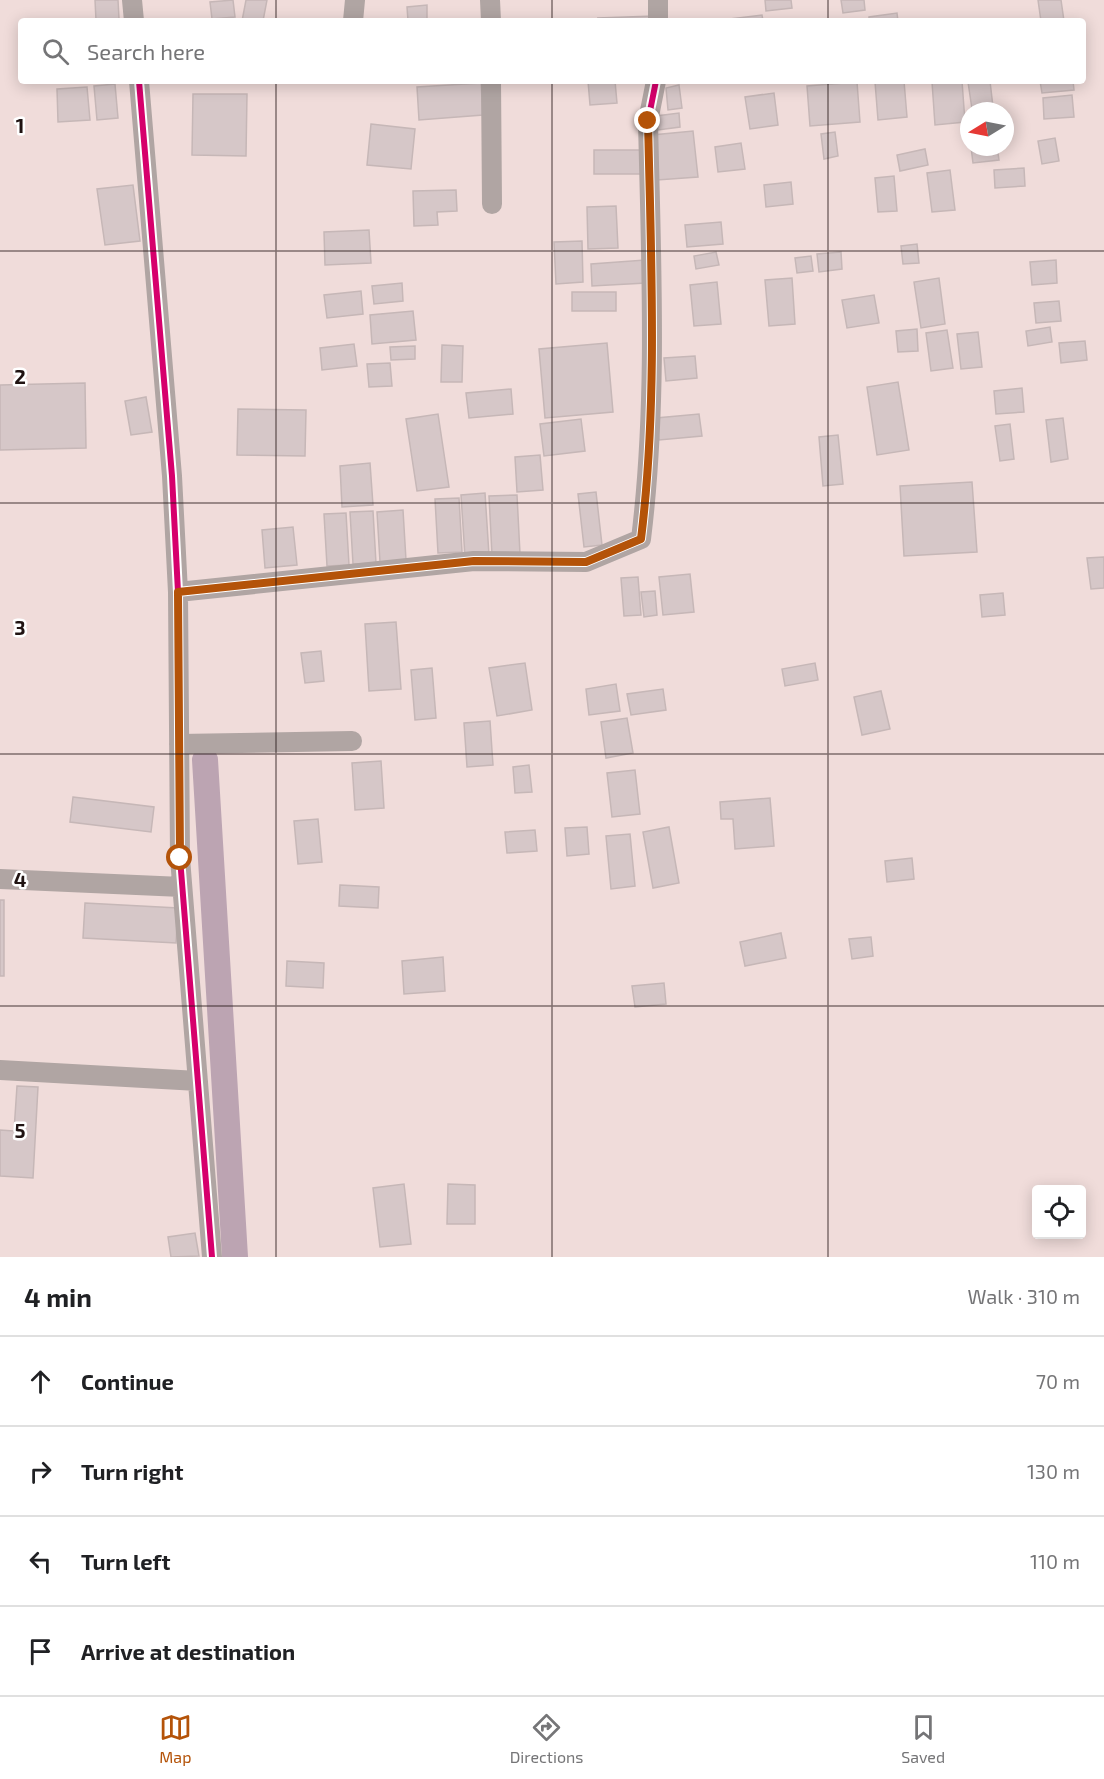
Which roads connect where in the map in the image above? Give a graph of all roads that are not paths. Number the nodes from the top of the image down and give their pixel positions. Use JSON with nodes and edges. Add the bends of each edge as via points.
{"nodes":[{"id":1,"x":132,"y":0,"type":"edge"},
{"id":2,"x":355,"y":0,"type":"edge"},
{"id":3,"x":490,"y":0,"type":"edge"},
{"id":4,"x":658,"y":0,"type":"edge"},
{"id":5,"x":134,"y":18,"type":"edge"},
{"id":6,"x":353,"y":18,"type":"edge"},
{"id":7,"x":491,"y":18,"type":"edge"},
{"id":8,"x":657,"y":18,"type":"edge"},
{"id":9,"x":139,"y":84,"type":"edge"},
{"id":10,"x":491,"y":84,"type":"edge"},
{"id":11,"x":655,"y":84,"type":"edge"},
{"id":12,"x":492,"y":204,"type":"dead end"},
{"id":13,"x":178,"y":592,"type":"junction"},
{"id":14,"x":352,"y":741,"type":"dead end"},
{"id":15,"x":179,"y":744,"type":"junction"},
{"id":16,"x":0,"y":879,"type":"edge"},
{"id":17,"x":182,"y":887,"type":"junction"},
{"id":18,"x":0,"y":1070,"type":"edge"},
{"id":19,"x":198,"y":1081,"type":"junction"},
{"id":20,"x":212,"y":1257,"type":"edge"}],
"edges":[{"from":1,"to":5,"type":"street"},
{"from":2,"to":6,"type":"street"},
{"from":3,"to":7,"type":"street"},
{"from":4,"to":8,"type":"street"},
{"from":9,"to":13,"type":"street"},
{"from":10,"to":12,"type":"street"},
{"from":11,"to":13,"type":"street","via":[[648,121],[652,408],[641,539],[586,562],[474,561]]},
{"from":13,"to":15,"type":"street"},
{"from":14,"to":15,"type":"street"},
{"from":15,"to":17,"type":"street"},
{"from":16,"to":17,"type":"street"},
{"from":17,"to":19,"type":"street"},
{"from":18,"to":19,"type":"street"},
{"from":19,"to":20,"type":"street"}]}
